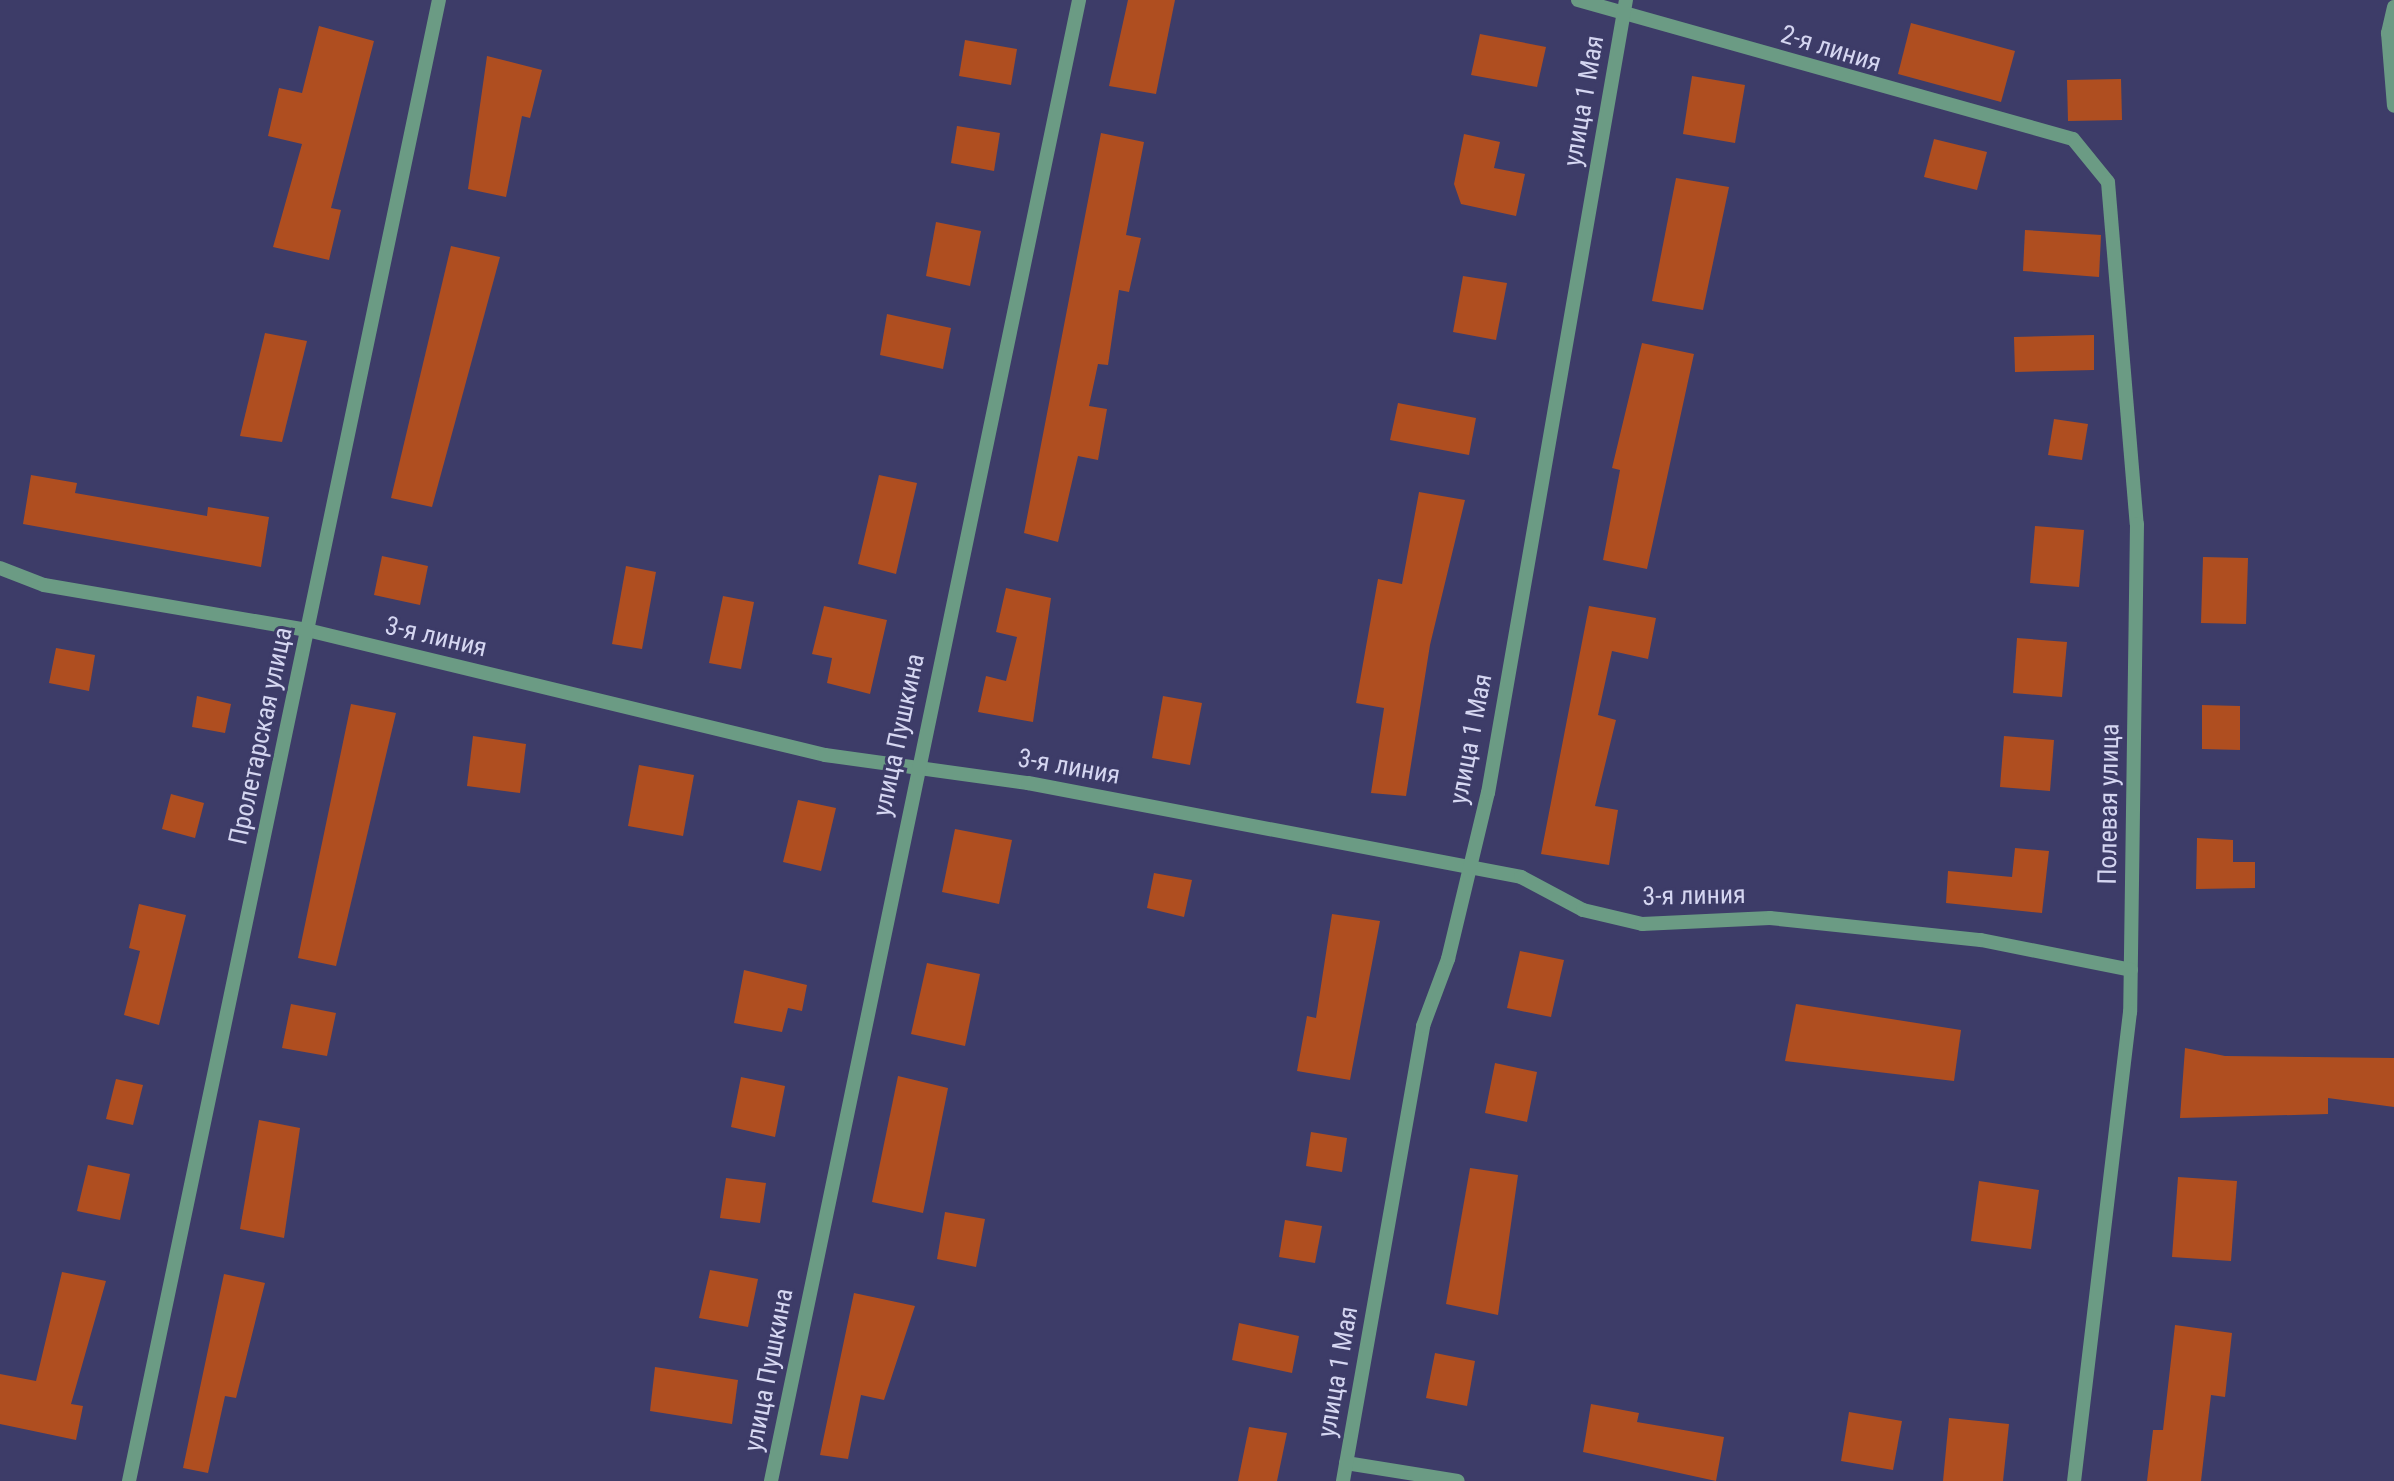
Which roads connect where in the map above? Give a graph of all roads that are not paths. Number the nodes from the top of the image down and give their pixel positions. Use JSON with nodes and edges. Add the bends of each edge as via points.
{"nodes":[{"id":1,"x":439,"y":0,"type":"edge"},
{"id":2,"x":1079,"y":0,"type":"edge"},
{"id":3,"x":1578,"y":0,"type":"edge"},
{"id":4,"x":1625,"y":4,"type":"edge"},
{"id":5,"x":2394,"y":7,"type":"edge"},
{"id":6,"x":2394,"y":106,"type":"edge"},
{"id":7,"x":2073,"y":139,"type":"joint"},
{"id":8,"x":0,"y":568,"type":"edge"},
{"id":9,"x":307,"y":630,"type":"junction"},
{"id":10,"x":917,"y":765,"type":"junction"},
{"id":11,"x":1468,"y":866,"type":"junction"},
{"id":12,"x":2131,"y":970,"type":"junction"},
{"id":13,"x":1346,"y":1463,"type":"junction"},
{"id":14,"x":129,"y":1481,"type":"edge"},
{"id":15,"x":771,"y":1481,"type":"edge"},
{"id":16,"x":1343,"y":1481,"type":"edge"},
{"id":17,"x":1458,"y":1481,"type":"edge"},
{"id":18,"x":2074,"y":1481,"type":"edge"}],
"edges":[{"from":1,"to":9,"type":"street","name":"Пролетарская улица"},
{"from":2,"to":10,"type":"street","name":"улица Пушкина"},
{"from":3,"to":4,"type":"street","name":"2-я линия"},
{"from":4,"to":7,"type":"street","name":"2-я линия","via":[[1910,98]]},
{"from":4,"to":11,"type":"street","name":"улица 1 Мая","via":[[1488,793]]},
{"from":5,"to":6,"type":"street","via":[[2388,33]]},
{"from":7,"to":12,"type":"street","name":"Полевая улица","via":[[2108,182],[2122,290],[2137,524]]},
{"from":8,"to":9,"type":"street","name":"3-я линия","via":[[44,585]]},
{"from":9,"to":10,"type":"street","name":"3-я линия","via":[[825,755]]},
{"from":9,"to":14,"type":"street","name":"Пролетарская улица"},
{"from":10,"to":11,"type":"street","name":"3-я линия"},
{"from":10,"to":15,"type":"street","name":"улица Пушкина"},
{"from":11,"to":12,"type":"street","name":"3-я линия","via":[[1521,877],[1583,910],[1642,924],[1770,918],[1981,940]]},
{"from":11,"to":13,"type":"street","name":"улица 1 Мая","via":[[1448,959],[1423,1026]]},
{"from":12,"to":18,"type":"street","name":"Полевая улица"},
{"from":13,"to":16,"type":"street","name":"улица 1 Мая"},
{"from":13,"to":17,"type":"street"}]}
